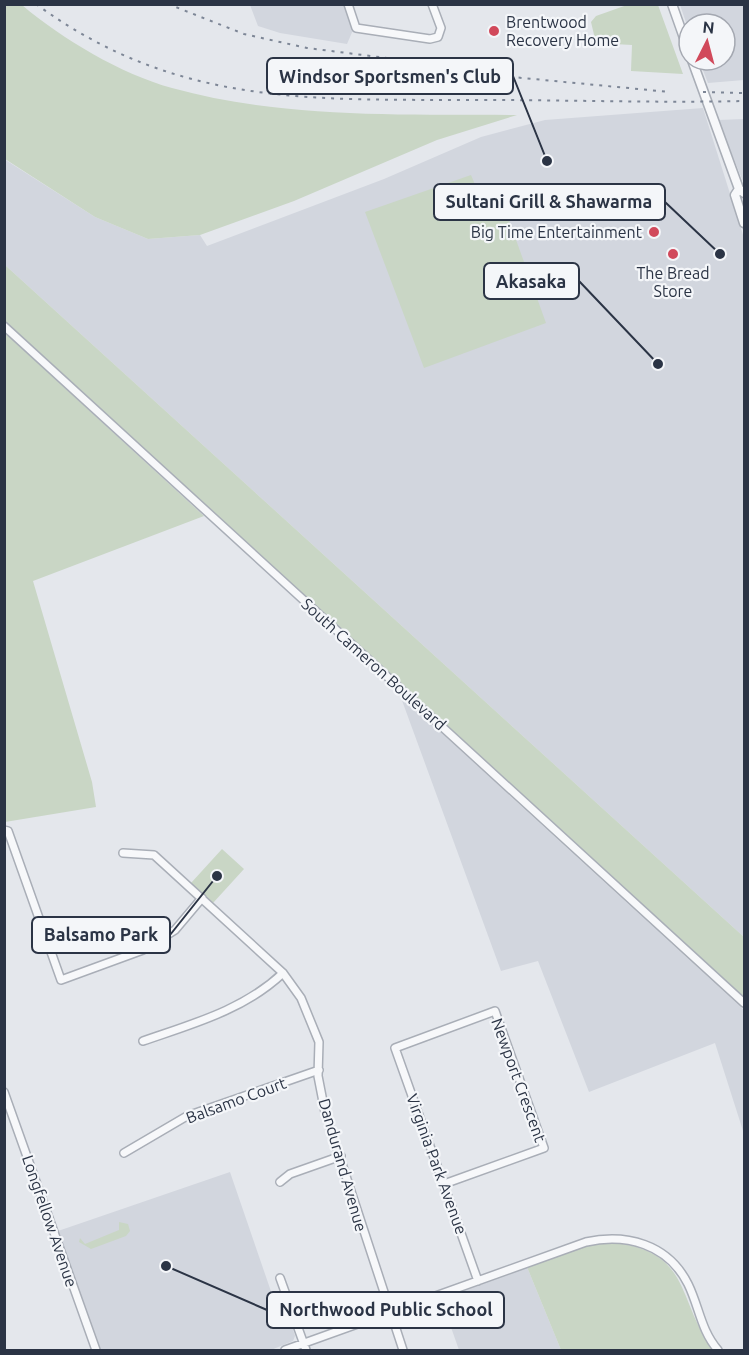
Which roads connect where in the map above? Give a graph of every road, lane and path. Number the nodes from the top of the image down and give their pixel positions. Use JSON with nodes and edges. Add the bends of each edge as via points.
{"nodes":[{"id":1,"x":348,"y":4,"type":"edge"},
{"id":2,"x":432,"y":4,"type":"edge"},
{"id":3,"x":697,"y":72,"type":"edge"},
{"id":4,"x":742,"y":191,"type":"edge"},
{"id":5,"x":744,"y":223,"type":"edge"},
{"id":6,"x":4,"y":326,"type":"edge"},
{"id":7,"x":4,"y":830,"type":"edge"},
{"id":8,"x":123,"y":853,"type":"dead end"},
{"id":9,"x":202,"y":898,"type":"junction"},
{"id":10,"x":283,"y":973,"type":"junction"},
{"id":11,"x":744,"y":1003,"type":"edge"},
{"id":12,"x":143,"y":1041,"type":"dead end"},
{"id":13,"x":395,"y":1048,"type":"joint"},
{"id":14,"x":319,"y":1070,"type":"junction"},
{"id":15,"x":4,"y":1092,"type":"edge"},
{"id":16,"x":124,"y":1153,"type":"dead end"},
{"id":17,"x":341,"y":1156,"type":"junction"},
{"id":18,"x":280,"y":1182,"type":"dead end"},
{"id":19,"x":444,"y":1184,"type":"junction"},
{"id":20,"x":280,"y":1278,"type":"dead end"},
{"id":21,"x":478,"y":1281,"type":"junction"},
{"id":22,"x":390,"y":1313,"type":"junction"},
{"id":23,"x":305,"y":1347,"type":"edge"},
{"id":24,"x":96,"y":1350,"type":"edge"},
{"id":25,"x":285,"y":1350,"type":"edge"},
{"id":26,"x":403,"y":1350,"type":"edge"},
{"id":27,"x":718,"y":1350,"type":"edge"}],
"edges":[{"from":1,"to":2,"type":"street","via":[[356,28],[430,39],[438,37],[441,28]]},
{"from":3,"to":4,"type":"street"},
{"from":4,"to":5,"type":"street","via":[[735,195]]},
{"from":6,"to":11,"type":"street","name":"South Cameron Boulevard"},
{"from":7,"to":9,"type":"street","via":[[8,831],[61,980],[143,950],[175,930]]},
{"from":8,"to":9,"type":"street","name":"Dandurand Avenue","via":[[154,855]]},
{"from":9,"to":10,"type":"street","name":"Dandurand Avenue"},
{"from":10,"to":12,"type":"street","via":[[243,1002],[213,1017]]},
{"from":10,"to":14,"type":"street","name":"Dandurand Avenue","via":[[312,1021],[319,1042]]},
{"from":13,"to":19,"type":"street","name":"Virginia Park Avenue"},
{"from":13,"to":19,"type":"street","name":"Newport Crescent","via":[[495,1011],[544,1148]]},
{"from":14,"to":16,"type":"street","name":"Balsamo Court","via":[[187,1116]]},
{"from":14,"to":17,"type":"street","name":"Dandurand Avenue","via":[[325,1112]]},
{"from":15,"to":24,"type":"street","name":"Longfellow Avenue"},
{"from":17,"to":18,"type":"street","via":[[290,1174]]},
{"from":17,"to":22,"type":"street","name":"Dandurand Avenue"},
{"from":19,"to":21,"type":"street","name":"Virginia Park Avenue"},
{"from":20,"to":23,"type":"street"},
{"from":21,"to":22,"type":"street"},
{"from":21,"to":27,"type":"street","via":[[586,1242],[625,1238],[660,1252],[677,1267],[704,1329]]},
{"from":22,"to":23,"type":"street"},
{"from":22,"to":26,"type":"street","name":"Dandurand Avenue"},
{"from":23,"to":25,"type":"street"}]}
